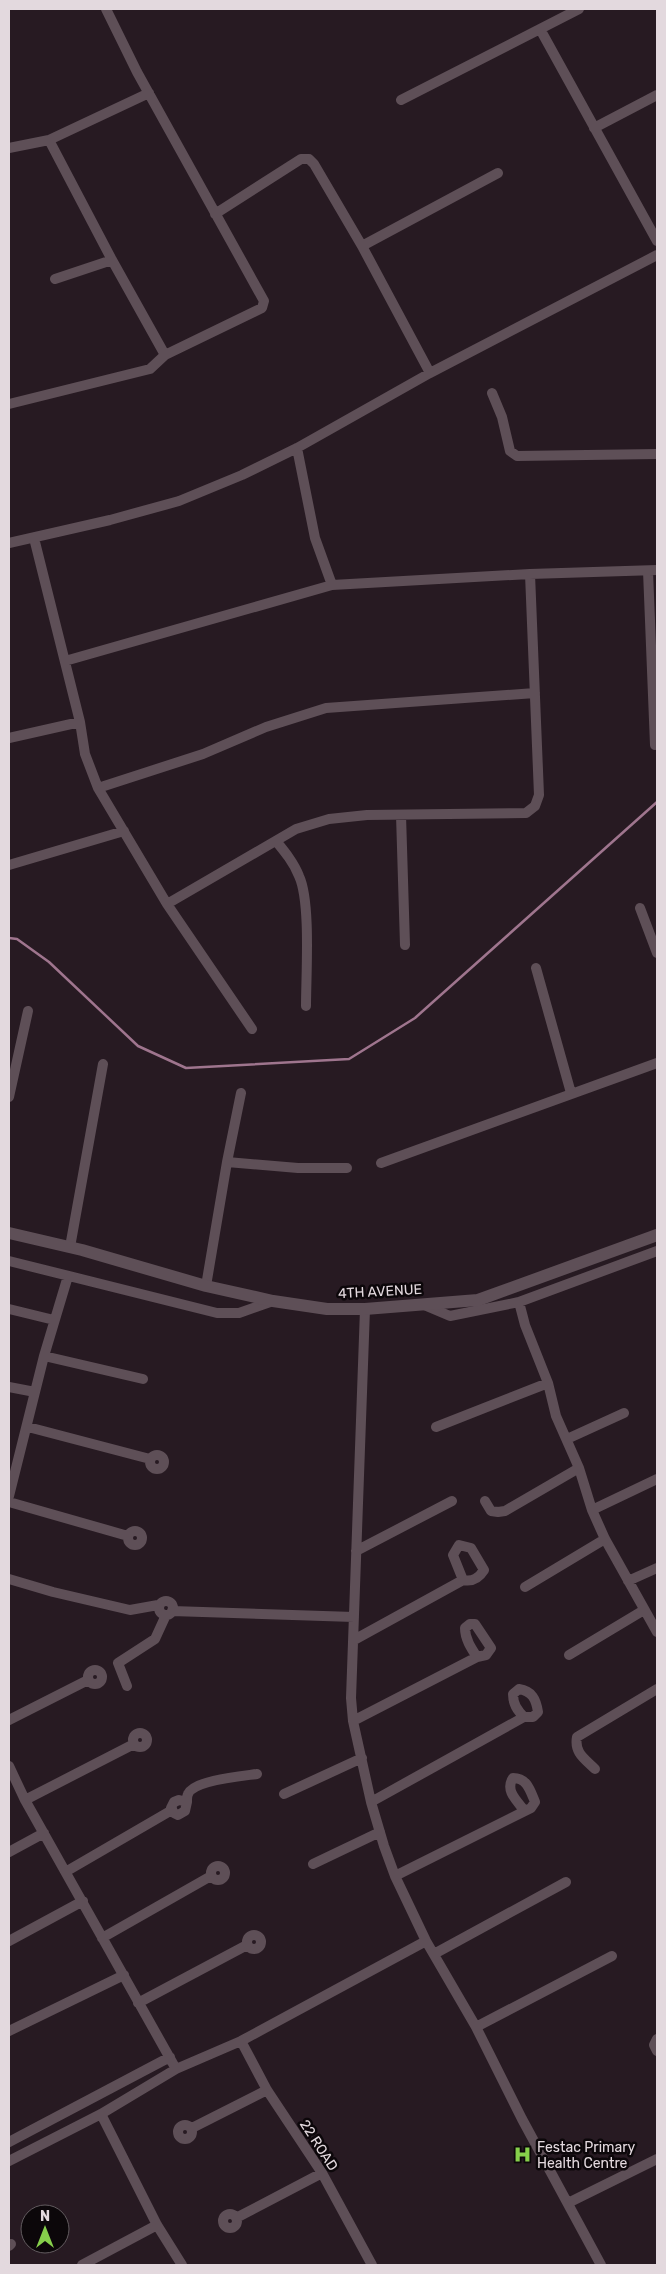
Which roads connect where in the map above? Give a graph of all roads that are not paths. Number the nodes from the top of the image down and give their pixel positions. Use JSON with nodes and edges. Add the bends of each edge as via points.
{"nodes":[{"id":1,"x":106,"y":9,"type":"edge"},
{"id":2,"x":578,"y":9,"type":"edge"},
{"id":3,"x":540,"y":29,"type":"junction"},
{"id":4,"x":150,"y":93,"type":"junction"},
{"id":5,"x":657,"y":95,"type":"edge"},
{"id":6,"x":401,"y":100,"type":"dead end"},
{"id":7,"x":594,"y":128,"type":"junction"},
{"id":8,"x":49,"y":140,"type":"junction"},
{"id":9,"x":9,"y":148,"type":"edge"},
{"id":10,"x":498,"y":173,"type":"dead end"},
{"id":11,"x":215,"y":214,"type":"junction"},
{"id":12,"x":657,"y":241,"type":"edge"},
{"id":13,"x":362,"y":246,"type":"junction"},
{"id":14,"x":657,"y":254,"type":"edge"},
{"id":15,"x":112,"y":260,"type":"junction"},
{"id":16,"x":55,"y":279,"type":"dead end"},
{"id":17,"x":165,"y":355,"type":"junction"},
{"id":18,"x":430,"y":373,"type":"junction"},
{"id":19,"x":492,"y":393,"type":"dead end"},
{"id":20,"x":9,"y":404,"type":"edge"},
{"id":21,"x":297,"y":448,"type":"junction"},
{"id":22,"x":657,"y":454,"type":"edge"},
{"id":23,"x":34,"y":538,"type":"junction"},
{"id":24,"x":9,"y":543,"type":"edge"},
{"id":25,"x":653,"y":570,"type":"edge"},
{"id":26,"x":530,"y":574,"type":"junction"},
{"id":27,"x":332,"y":585,"type":"junction"},
{"id":28,"x":65,"y":661,"type":"junction"},
{"id":29,"x":535,"y":693,"type":"junction"},
{"id":30,"x":80,"y":722,"type":"junction"},
{"id":31,"x":9,"y":738,"type":"edge"},
{"id":32,"x":655,"y":745,"type":"dead end"},
{"id":33,"x":98,"y":788,"type":"junction"},
{"id":34,"x":401,"y":815,"type":"junction"},
{"id":35,"x":124,"y":831,"type":"junction"},
{"id":36,"x":276,"y":841,"type":"junction"},
{"id":37,"x":9,"y":865,"type":"edge"},
{"id":38,"x":168,"y":904,"type":"junction"},
{"id":39,"x":640,"y":908,"type":"dead end"},
{"id":40,"x":405,"y":945,"type":"dead end"},
{"id":41,"x":657,"y":953,"type":"edge"},
{"id":42,"x":536,"y":968,"type":"dead end"},
{"id":43,"x":306,"y":1006,"type":"dead end"},
{"id":44,"x":28,"y":1011,"type":"dead end"},
{"id":45,"x":252,"y":1029,"type":"dead end"},
{"id":46,"x":657,"y":1063,"type":"edge"},
{"id":47,"x":103,"y":1064,"type":"dead end"},
{"id":48,"x":241,"y":1092,"type":"dead end"},
{"id":49,"x":571,"y":1093,"type":"junction"},
{"id":50,"x":9,"y":1097,"type":"edge"},
{"id":51,"x":227,"y":1162,"type":"junction"},
{"id":52,"x":381,"y":1163,"type":"dead end"},
{"id":53,"x":347,"y":1168,"type":"dead end"},
{"id":54,"x":9,"y":1233,"type":"edge"},
{"id":55,"x":657,"y":1235,"type":"edge"},
{"id":56,"x":70,"y":1247,"type":"junction"},
{"id":57,"x":657,"y":1250,"type":"edge"},
{"id":58,"x":9,"y":1261,"type":"edge"},
{"id":59,"x":68,"y":1276,"type":"junction"},
{"id":60,"x":206,"y":1286,"type":"junction"},
{"id":61,"x":273,"y":1301,"type":"junction"},
{"id":62,"x":519,"y":1302,"type":"junction"},
{"id":63,"x":423,"y":1305,"type":"junction"},
{"id":64,"x":9,"y":1309,"type":"edge"},
{"id":65,"x":365,"y":1309,"type":"junction"},
{"id":66,"x":54,"y":1320,"type":"junction"},
{"id":67,"x":44,"y":1356,"type":"junction"},
{"id":68,"x":143,"y":1379,"type":"dead end"},
{"id":69,"x":548,"y":1383,"type":"junction"},
{"id":70,"x":9,"y":1387,"type":"edge"},
{"id":71,"x":35,"y":1392,"type":"junction"},
{"id":72,"x":624,"y":1413,"type":"dead end"},
{"id":73,"x":28,"y":1427,"type":"junction"},
{"id":74,"x":436,"y":1427,"type":"dead end"},
{"id":75,"x":566,"y":1439,"type":"junction"},
{"id":76,"x":150,"y":1459,"type":"dead end"},
{"id":77,"x":13,"y":1463,"type":"edge"},
{"id":78,"x":579,"y":1468,"type":"junction"},
{"id":79,"x":657,"y":1479,"type":"edge"},
{"id":80,"x":9,"y":1496,"type":"edge"},
{"id":81,"x":452,"y":1500,"type":"dead end"},
{"id":82,"x":485,"y":1501,"type":"dead end"},
{"id":83,"x":9,"y":1502,"type":"edge"},
{"id":84,"x":592,"y":1510,"type":"junction"},
{"id":85,"x":128,"y":1536,"type":"dead end"},
{"id":86,"x":605,"y":1539,"type":"junction"},
{"id":87,"x":356,"y":1551,"type":"junction"},
{"id":88,"x":657,"y":1568,"type":"edge"},
{"id":89,"x":9,"y":1578,"type":"edge"},
{"id":90,"x":463,"y":1580,"type":"dead end"},
{"id":91,"x":628,"y":1581,"type":"junction"},
{"id":92,"x":525,"y":1588,"type":"dead end"},
{"id":93,"x":644,"y":1610,"type":"junction"},
{"id":94,"x":169,"y":1613,"type":"junction"},
{"id":95,"x":354,"y":1617,"type":"junction"},
{"id":96,"x":657,"y":1632,"type":"edge"},
{"id":97,"x":354,"y":1640,"type":"junction"},
{"id":98,"x":569,"y":1655,"type":"dead end"},
{"id":99,"x":477,"y":1657,"type":"dead end"},
{"id":100,"x":88,"y":1680,"type":"dead end"},
{"id":101,"x":127,"y":1686,"type":"dead end"},
{"id":102,"x":657,"y":1689,"type":"edge"},
{"id":103,"x":524,"y":1717,"type":"dead end"},
{"id":104,"x":9,"y":1720,"type":"edge"},
{"id":105,"x":353,"y":1721,"type":"junction"},
{"id":106,"x":134,"y":1744,"type":"dead end"},
{"id":107,"x":362,"y":1758,"type":"junction"},
{"id":108,"x":9,"y":1768,"type":"edge"},
{"id":109,"x":595,"y":1769,"type":"dead end"},
{"id":110,"x":257,"y":1774,"type":"dead end"},
{"id":111,"x":284,"y":1794,"type":"dead end"},
{"id":112,"x":25,"y":1800,"type":"junction"},
{"id":113,"x":371,"y":1802,"type":"junction"},
{"id":114,"x":524,"y":1810,"type":"dead end"},
{"id":115,"x":44,"y":1832,"type":"junction"},
{"id":116,"x":380,"y":1832,"type":"junction"},
{"id":117,"x":9,"y":1852,"type":"edge"},
{"id":118,"x":314,"y":1864,"type":"dead end"},
{"id":119,"x":67,"y":1871,"type":"junction"},
{"id":120,"x":211,"y":1876,"type":"dead end"},
{"id":121,"x":395,"y":1876,"type":"junction"},
{"id":122,"x":566,"y":1882,"type":"dead end"},
{"id":123,"x":83,"y":1901,"type":"junction"},
{"id":124,"x":102,"y":1938,"type":"junction"},
{"id":125,"x":9,"y":1941,"type":"edge"},
{"id":126,"x":426,"y":1941,"type":"junction"},
{"id":127,"x":247,"y":1945,"type":"dead end"},
{"id":128,"x":434,"y":1954,"type":"junction"},
{"id":129,"x":612,"y":1956,"type":"dead end"},
{"id":130,"x":124,"y":1975,"type":"junction"},
{"id":131,"x":138,"y":2003,"type":"junction"},
{"id":132,"x":476,"y":2027,"type":"junction"},
{"id":133,"x":9,"y":2031,"type":"edge"},
{"id":134,"x":657,"y":2039,"type":"edge"},
{"id":135,"x":241,"y":2041,"type":"junction"},
{"id":136,"x":657,"y":2051,"type":"edge"},
{"id":137,"x":170,"y":2057,"type":"junction"},
{"id":138,"x":176,"y":2069,"type":"junction"},
{"id":139,"x":267,"y":2090,"type":"junction"},
{"id":140,"x":101,"y":2114,"type":"junction"},
{"id":141,"x":192,"y":2128,"type":"dead end"},
{"id":142,"x":9,"y":2142,"type":"edge"},
{"id":143,"x":657,"y":2159,"type":"edge"},
{"id":144,"x":9,"y":2161,"type":"edge"},
{"id":145,"x":322,"y":2173,"type":"junction"},
{"id":146,"x":568,"y":2203,"type":"junction"},
{"id":147,"x":236,"y":2218,"type":"dead end"},
{"id":148,"x":157,"y":2225,"type":"junction"},
{"id":149,"x":82,"y":2265,"type":"edge"},
{"id":150,"x":182,"y":2265,"type":"edge"},
{"id":151,"x":372,"y":2265,"type":"edge"},
{"id":152,"x":601,"y":2265,"type":"edge"}],
"edges":[{"from":1,"to":4,"type":"street"},
{"from":2,"to":3,"type":"street"},
{"from":3,"to":6,"type":"street"},
{"from":3,"to":7,"type":"street"},
{"from":4,"to":8,"type":"street"},
{"from":4,"to":11,"type":"street"},
{"from":5,"to":7,"type":"street"},
{"from":7,"to":12,"type":"street"},
{"from":8,"to":9,"type":"street"},
{"from":8,"to":15,"type":"street"},
{"from":10,"to":13,"type":"street"},
{"from":11,"to":13,"type":"street","via":[[301,159],[309,159]]},
{"from":11,"to":17,"type":"street","via":[[264,301],[262,308]]},
{"from":13,"to":18,"type":"street"},
{"from":14,"to":18,"type":"street"},
{"from":15,"to":16,"type":"street"},
{"from":15,"to":17,"type":"street"},
{"from":17,"to":20,"type":"street","via":[[150,369]]},
{"from":18,"to":21,"type":"street"},
{"from":19,"to":22,"type":"street","via":[[510,451],[517,456]]},
{"from":21,"to":23,"type":"street","via":[[179,501]]},
{"from":21,"to":27,"type":"street","via":[[315,538]]},
{"from":23,"to":24,"type":"street"},
{"from":23,"to":28,"type":"street"},
{"from":25,"to":26,"type":"street"},
{"from":25,"to":32,"type":"street"},
{"from":26,"to":27,"type":"street"},
{"from":26,"to":29,"type":"street"},
{"from":27,"to":28,"type":"street"},
{"from":28,"to":30,"type":"street"},
{"from":29,"to":33,"type":"street","via":[[326,708],[266,727],[203,754]]},
{"from":29,"to":34,"type":"street","via":[[539,795],[535,806],[526,813]]},
{"from":30,"to":31,"type":"street"},
{"from":30,"to":33,"type":"street","via":[[84,754]]},
{"from":33,"to":35,"type":"street"},
{"from":34,"to":36,"type":"street","via":[[329,818],[296,829]]},
{"from":34,"to":40,"type":"street"},
{"from":35,"to":37,"type":"street"},
{"from":35,"to":38,"type":"street"},
{"from":36,"to":38,"type":"street"},
{"from":36,"to":43,"type":"street","via":[[293,863],[305,897]]},
{"from":38,"to":45,"type":"street"},
{"from":39,"to":41,"type":"street"},
{"from":42,"to":49,"type":"street"},
{"from":44,"to":50,"type":"street"},
{"from":46,"to":49,"type":"street"},
{"from":47,"to":56,"type":"street"},
{"from":48,"to":51,"type":"street"},
{"from":49,"to":52,"type":"street"},
{"from":51,"to":53,"type":"street"},
{"from":51,"to":60,"type":"street"},
{"from":54,"to":56,"type":"main road","name":"4TH AVENUE"},
{"from":55,"to":63,"type":"main road","name":"4TH AVENUE","via":[[478,1300]]},
{"from":56,"to":60,"type":"main road","name":"4TH AVENUE"},
{"from":57,"to":62,"type":"street"},
{"from":58,"to":59,"type":"street"},
{"from":59,"to":61,"type":"street","via":[[217,1313],[239,1313]]},
{"from":59,"to":66,"type":"street"},
{"from":60,"to":61,"type":"main road","name":"4TH AVENUE"},
{"from":61,"to":65,"type":"main road","name":"4TH AVENUE","via":[[327,1309]]},
{"from":62,"to":63,"type":"street","via":[[450,1316]]},
{"from":62,"to":69,"type":"street"},
{"from":63,"to":65,"type":"main road","name":"4TH AVENUE"},
{"from":64,"to":66,"type":"street"},
{"from":65,"to":87,"type":"street"},
{"from":66,"to":67,"type":"street"},
{"from":67,"to":68,"type":"street"},
{"from":67,"to":71,"type":"street"},
{"from":69,"to":74,"type":"street"},
{"from":69,"to":75,"type":"street"},
{"from":70,"to":71,"type":"street"},
{"from":71,"to":73,"type":"street"},
{"from":72,"to":75,"type":"street"},
{"from":73,"to":76,"type":"street"},
{"from":73,"to":77,"type":"street"},
{"from":75,"to":78,"type":"street"},
{"from":77,"to":80,"type":"street"},
{"from":78,"to":82,"type":"street","via":[[505,1511],[491,1511]]},
{"from":78,"to":84,"type":"street"},
{"from":79,"to":84,"type":"street"},
{"from":81,"to":87,"type":"street"},
{"from":83,"to":85,"type":"street"},
{"from":84,"to":86,"type":"street"},
{"from":86,"to":91,"type":"street"},
{"from":86,"to":92,"type":"street"},
{"from":87,"to":95,"type":"street"},
{"from":88,"to":91,"type":"street"},
{"from":89,"to":94,"type":"street","via":[[130,1610],[170,1602]]},
{"from":90,"to":97,"type":"street"},
{"from":91,"to":93,"type":"street"},
{"from":93,"to":96,"type":"street"},
{"from":93,"to":98,"type":"street"},
{"from":94,"to":95,"type":"street"},
{"from":94,"to":101,"type":"street","via":[[155,1639],[118,1663]]},
{"from":95,"to":97,"type":"street"},
{"from":97,"to":105,"type":"street"},
{"from":99,"to":105,"type":"street"},
{"from":100,"to":104,"type":"street"},
{"from":102,"to":109,"type":"street","via":[[577,1737],[579,1754]]},
{"from":103,"to":113,"type":"street"},
{"from":105,"to":107,"type":"street"},
{"from":106,"to":112,"type":"street"},
{"from":107,"to":111,"type":"street"},
{"from":107,"to":113,"type":"street"},
{"from":108,"to":112,"type":"street"},
{"from":110,"to":119,"type":"street","via":[[212,1780],[192,1790],[188,1793],[187,1802],[174,1802],[172,1810]]},
{"from":112,"to":115,"type":"street"},
{"from":113,"to":116,"type":"street"},
{"from":114,"to":121,"type":"street"},
{"from":115,"to":117,"type":"street"},
{"from":115,"to":119,"type":"street"},
{"from":116,"to":118,"type":"street"},
{"from":116,"to":121,"type":"street"},
{"from":119,"to":123,"type":"street"},
{"from":120,"to":124,"type":"street"},
{"from":121,"to":126,"type":"street"},
{"from":122,"to":128,"type":"street"},
{"from":123,"to":124,"type":"street"},
{"from":123,"to":125,"type":"street"},
{"from":124,"to":130,"type":"street"},
{"from":126,"to":128,"type":"street"},
{"from":126,"to":135,"type":"street"},
{"from":127,"to":131,"type":"street"},
{"from":128,"to":132,"type":"street"},
{"from":129,"to":132,"type":"street"},
{"from":130,"to":131,"type":"street"},
{"from":130,"to":133,"type":"street"},
{"from":131,"to":137,"type":"street"},
{"from":132,"to":146,"type":"street"},
{"from":134,"to":136,"type":"street","via":[[654,2045]]},
{"from":135,"to":138,"type":"street"},
{"from":135,"to":139,"type":"street","name":"22 ROAD"},
{"from":137,"to":138,"type":"street"},
{"from":137,"to":142,"type":"street"},
{"from":138,"to":140,"type":"street"},
{"from":139,"to":141,"type":"street"},
{"from":139,"to":145,"type":"street","name":"22 ROAD"},
{"from":140,"to":144,"type":"street"},
{"from":140,"to":148,"type":"street"},
{"from":143,"to":146,"type":"street"},
{"from":145,"to":147,"type":"street"},
{"from":145,"to":151,"type":"street","name":"22 ROAD"},
{"from":146,"to":152,"type":"street"},
{"from":148,"to":149,"type":"street"},
{"from":148,"to":150,"type":"street"}]}
